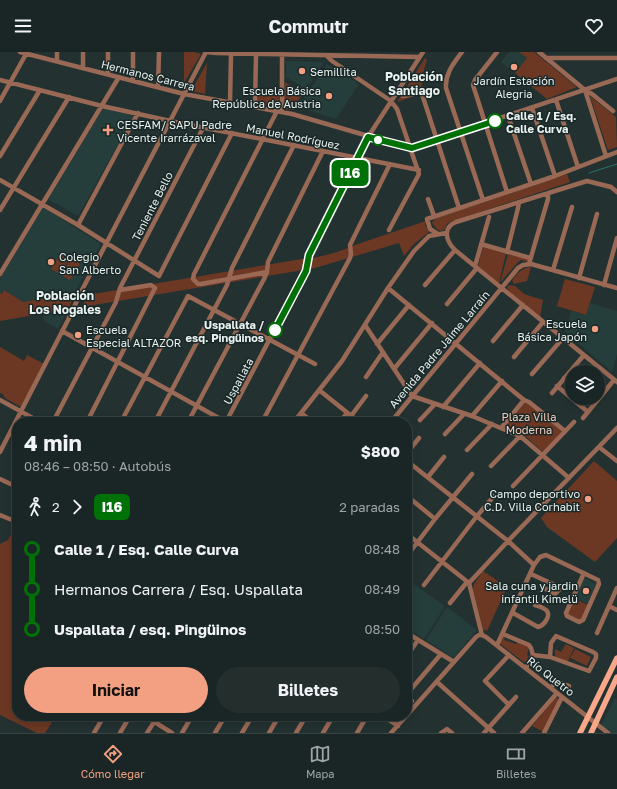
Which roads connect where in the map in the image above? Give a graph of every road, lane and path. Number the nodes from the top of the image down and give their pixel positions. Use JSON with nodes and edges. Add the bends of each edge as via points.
{"nodes":[{"id":1,"x":20,"y":52,"type":"edge"},
{"id":2,"x":57,"y":52,"type":"edge"},
{"id":3,"x":83,"y":52,"type":"edge"},
{"id":4,"x":108,"y":52,"type":"edge"},
{"id":5,"x":133,"y":52,"type":"edge"},
{"id":6,"x":158,"y":52,"type":"edge"},
{"id":7,"x":206,"y":52,"type":"edge"},
{"id":8,"x":423,"y":52,"type":"edge"},
{"id":9,"x":462,"y":52,"type":"edge"},
{"id":10,"x":497,"y":52,"type":"edge"},
{"id":11,"x":539,"y":52,"type":"edge"},
{"id":12,"x":598,"y":52,"type":"edge"},
{"id":13,"x":30,"y":53,"type":"edge"},
{"id":14,"x":249,"y":53,"type":"edge"},
{"id":15,"x":548,"y":53,"type":"edge"},
{"id":16,"x":231,"y":54,"type":"junction"},
{"id":17,"x":256,"y":54,"type":"junction"},
{"id":18,"x":316,"y":54,"type":"edge"},
{"id":19,"x":342,"y":54,"type":"edge"},
{"id":20,"x":368,"y":54,"type":"edge"},
{"id":21,"x":282,"y":55,"type":"junction"},
{"id":22,"x":327,"y":56,"type":"junction"},
{"id":23,"x":419,"y":57,"type":"junction"},
{"id":24,"x":546,"y":58,"type":"junction"},
{"id":25,"x":598,"y":58,"type":"junction"},
{"id":26,"x":617,"y":58,"type":"edge"},
{"id":27,"x":57,"y":61,"type":"junction"},
{"id":28,"x":83,"y":68,"type":"junction"},
{"id":29,"x":108,"y":74,"type":"junction"},
{"id":30,"x":119,"y":77,"type":"junction"},
{"id":31,"x":617,"y":79,"type":"edge"},
{"id":32,"x":0,"y":80,"type":"edge"},
{"id":33,"x":133,"y":81,"type":"junction"},
{"id":34,"x":11,"y":83,"type":"junction"},
{"id":35,"x":158,"y":87,"type":"junction"},
{"id":36,"x":40,"y":90,"type":"junction"},
{"id":37,"x":585,"y":90,"type":"junction"},
{"id":38,"x":184,"y":94,"type":"junction"},
{"id":39,"x":403,"y":96,"type":"dead end"},
{"id":40,"x":69,"y":97,"type":"junction"},
{"id":41,"x":556,"y":100,"type":"junction"},
{"id":42,"x":0,"y":101,"type":"edge"},
{"id":43,"x":391,"y":101,"type":"junction"},
{"id":44,"x":230,"y":102,"type":"junction"},
{"id":45,"x":102,"y":106,"type":"junction"},
{"id":46,"x":255,"y":107,"type":"junction"},
{"id":47,"x":532,"y":108,"type":"junction"},
{"id":48,"x":613,"y":111,"type":"dead end"},
{"id":49,"x":279,"y":112,"type":"junction"},
{"id":50,"x":138,"y":113,"type":"junction"},
{"id":51,"x":508,"y":116,"type":"junction"},
{"id":52,"x":170,"y":120,"type":"junction"},
{"id":53,"x":486,"y":124,"type":"junction"},
{"id":54,"x":203,"y":128,"type":"junction"},
{"id":55,"x":460,"y":132,"type":"junction"},
{"id":56,"x":232,"y":133,"type":"junction"},
{"id":57,"x":368,"y":137,"type":"junction"},
{"id":58,"x":263,"y":139,"type":"junction"},
{"id":59,"x":436,"y":140,"type":"junction"},
{"id":60,"x":294,"y":145,"type":"junction"},
{"id":61,"x":410,"y":148,"type":"junction"},
{"id":62,"x":323,"y":151,"type":"junction"},
{"id":63,"x":617,"y":152,"type":"edge"},
{"id":64,"x":0,"y":156,"type":"edge"},
{"id":65,"x":606,"y":156,"type":"junction"},
{"id":66,"x":357,"y":158,"type":"junction"},
{"id":67,"x":390,"y":164,"type":"junction"},
{"id":68,"x":578,"y":167,"type":"junction"},
{"id":69,"x":418,"y":170,"type":"junction"},
{"id":70,"x":555,"y":176,"type":"junction"},
{"id":71,"x":0,"y":180,"type":"edge"},
{"id":72,"x":531,"y":184,"type":"junction"},
{"id":73,"x":14,"y":187,"type":"junction"},
{"id":74,"x":507,"y":192,"type":"junction"},
{"id":75,"x":617,"y":192,"type":"edge"},
{"id":76,"x":548,"y":193,"type":"junction"},
{"id":77,"x":428,"y":199,"type":"dead end"},
{"id":78,"x":483,"y":200,"type":"junction"},
{"id":79,"x":519,"y":202,"type":"junction"},
{"id":80,"x":43,"y":204,"type":"junction"},
{"id":81,"x":572,"y":207,"type":"dead end"},
{"id":82,"x":459,"y":208,"type":"junction"},
{"id":83,"x":0,"y":210,"type":"edge"},
{"id":84,"x":597,"y":214,"type":"dead end"},
{"id":85,"x":434,"y":216,"type":"junction"},
{"id":86,"x":489,"y":217,"type":"dead end"},
{"id":87,"x":78,"y":225,"type":"junction"},
{"id":88,"x":389,"y":230,"type":"dead end"},
{"id":89,"x":446,"y":233,"type":"junction"},
{"id":90,"x":440,"y":234,"type":"junction"},
{"id":91,"x":617,"y":238,"type":"edge"},
{"id":92,"x":106,"y":243,"type":"junction"},
{"id":93,"x":481,"y":244,"type":"junction"},
{"id":94,"x":455,"y":250,"type":"junction"},
{"id":95,"x":507,"y":252,"type":"junction"},
{"id":96,"x":530,"y":258,"type":"junction"},
{"id":97,"x":134,"y":260,"type":"junction"},
{"id":98,"x":529,"y":264,"type":"junction"},
{"id":99,"x":476,"y":267,"type":"junction"},
{"id":100,"x":554,"y":270,"type":"junction"},
{"id":101,"x":267,"y":272,"type":"junction"},
{"id":102,"x":0,"y":274,"type":"edge"},
{"id":103,"x":230,"y":278,"type":"junction"},
{"id":104,"x":579,"y":278,"type":"junction"},
{"id":105,"x":425,"y":285,"type":"dead end"},
{"id":106,"x":604,"y":285,"type":"junction"},
{"id":107,"x":388,"y":288,"type":"junction"},
{"id":108,"x":502,"y":288,"type":"junction"},
{"id":109,"x":617,"y":288,"type":"edge"},
{"id":110,"x":120,"y":290,"type":"junction"},
{"id":111,"x":447,"y":304,"type":"dead end"},
{"id":112,"x":409,"y":305,"type":"junction"},
{"id":113,"x":523,"y":305,"type":"junction"},
{"id":114,"x":214,"y":309,"type":"junction"},
{"id":115,"x":543,"y":322,"type":"junction"},
{"id":116,"x":241,"y":324,"type":"junction"},
{"id":117,"x":432,"y":324,"type":"junction"},
{"id":118,"x":365,"y":325,"type":"junction"},
{"id":119,"x":62,"y":331,"type":"junction"},
{"id":120,"x":563,"y":338,"type":"junction"},
{"id":121,"x":270,"y":339,"type":"junction"},
{"id":122,"x":493,"y":340,"type":"dead end"},
{"id":123,"x":456,"y":343,"type":"junction"},
{"id":124,"x":377,"y":344,"type":"junction"},
{"id":125,"x":92,"y":347,"type":"junction"},
{"id":126,"x":383,"y":352,"type":"junction"},
{"id":127,"x":298,"y":355,"type":"junction"},
{"id":128,"x":584,"y":355,"type":"junction"},
{"id":129,"x":514,"y":356,"type":"dead end"},
{"id":130,"x":118,"y":362,"type":"junction"},
{"id":131,"x":480,"y":363,"type":"junction"},
{"id":132,"x":315,"y":364,"type":"dead end"},
{"id":133,"x":394,"y":370,"type":"junction"},
{"id":134,"x":532,"y":374,"type":"dead end"},
{"id":135,"x":145,"y":377,"type":"junction"},
{"id":136,"x":366,"y":377,"type":"dead end"},
{"id":137,"x":564,"y":378,"type":"joint"},
{"id":138,"x":502,"y":381,"type":"junction"},
{"id":139,"x":616,"y":381,"type":"edge"},
{"id":140,"x":557,"y":386,"type":"junction"},
{"id":141,"x":319,"y":390,"type":"junction"},
{"id":142,"x":171,"y":391,"type":"junction"},
{"id":143,"x":552,"y":393,"type":"dead end"},
{"id":144,"x":605,"y":393,"type":"edge"},
{"id":145,"x":366,"y":396,"type":"dead end"},
{"id":146,"x":412,"y":396,"type":"junction"},
{"id":147,"x":0,"y":400,"type":"edge"},
{"id":148,"x":524,"y":400,"type":"junction"},
{"id":149,"x":435,"y":404,"type":"junction"},
{"id":150,"x":593,"y":405,"type":"edge"},
{"id":151,"x":197,"y":406,"type":"junction"},
{"id":152,"x":443,"y":407,"type":"junction"},
{"id":153,"x":22,"y":411,"type":"junction"},
{"id":154,"x":588,"y":412,"type":"junction"},
{"id":155,"x":301,"y":413,"type":"junction"},
{"id":156,"x":349,"y":414,"type":"junction"},
{"id":157,"x":464,"y":414,"type":"junction"},
{"id":158,"x":472,"y":416,"type":"junction"},
{"id":159,"x":19,"y":417,"type":"edge"},
{"id":160,"x":32,"y":417,"type":"edge"},
{"id":161,"x":56,"y":417,"type":"edge"},
{"id":162,"x":90,"y":417,"type":"edge"},
{"id":163,"x":124,"y":417,"type":"edge"},
{"id":164,"x":158,"y":417,"type":"edge"},
{"id":165,"x":191,"y":417,"type":"edge"},
{"id":166,"x":217,"y":417,"type":"edge"},
{"id":167,"x":229,"y":417,"type":"edge"},
{"id":168,"x":265,"y":417,"type":"edge"},
{"id":169,"x":298,"y":417,"type":"edge"},
{"id":170,"x":306,"y":417,"type":"edge"},
{"id":171,"x":346,"y":417,"type":"edge"},
{"id":172,"x":353,"y":417,"type":"edge"},
{"id":173,"x":395,"y":417,"type":"edge"},
{"id":174,"x":583,"y":418,"type":"dead end"},
{"id":175,"x":420,"y":420,"type":"dead end"},
{"id":176,"x":574,"y":422,"type":"dead end"},
{"id":177,"x":492,"y":424,"type":"junction"},
{"id":178,"x":501,"y":428,"type":"junction"},
{"id":179,"x":617,"y":428,"type":"edge"},
{"id":180,"x":12,"y":430,"type":"edge"},
{"id":181,"x":565,"y":431,"type":"junction"},
{"id":182,"x":445,"y":434,"type":"dead end"},
{"id":183,"x":520,"y":436,"type":"junction"},
{"id":184,"x":419,"y":438,"type":"dead end"},
{"id":185,"x":412,"y":447,"type":"edge"},
{"id":186,"x":599,"y":447,"type":"junction"},
{"id":187,"x":467,"y":450,"type":"dead end"},
{"id":188,"x":0,"y":452,"type":"edge"},
{"id":189,"x":543,"y":455,"type":"junction"},
{"id":190,"x":444,"y":457,"type":"dead end"},
{"id":191,"x":617,"y":461,"type":"edge"},
{"id":192,"x":412,"y":464,"type":"edge"},
{"id":193,"x":491,"y":466,"type":"dead end"},
{"id":194,"x":472,"y":474,"type":"dead end"},
{"id":195,"x":428,"y":477,"type":"junction"},
{"id":196,"x":569,"y":478,"type":"junction"},
{"id":197,"x":0,"y":479,"type":"edge"},
{"id":198,"x":12,"y":484,"type":"edge"},
{"id":199,"x":513,"y":486,"type":"dead end"},
{"id":200,"x":494,"y":496,"type":"dead end"},
{"id":201,"x":453,"y":497,"type":"junction"},
{"id":202,"x":412,"y":500,"type":"edge"},
{"id":203,"x":0,"y":515,"type":"edge"},
{"id":204,"x":477,"y":516,"type":"junction"},
{"id":205,"x":435,"y":519,"type":"junction"},
{"id":206,"x":12,"y":520,"type":"edge"},
{"id":207,"x":412,"y":538,"type":"edge"},
{"id":208,"x":508,"y":541,"type":"junction"},
{"id":209,"x":418,"y":543,"type":"junction"},
{"id":210,"x":412,"y":550,"type":"edge"},
{"id":211,"x":441,"y":561,"type":"junction"},
{"id":212,"x":534,"y":565,"type":"junction"},
{"id":213,"x":584,"y":573,"type":"junction"},
{"id":214,"x":531,"y":574,"type":"junction"},
{"id":215,"x":468,"y":583,"type":"junction"},
{"id":216,"x":424,"y":585,"type":"dead end"},
{"id":217,"x":542,"y":588,"type":"dead end"},
{"id":218,"x":617,"y":588,"type":"edge"},
{"id":219,"x":450,"y":603,"type":"dead end"},
{"id":220,"x":535,"y":605,"type":"dead end"},
{"id":221,"x":609,"y":606,"type":"junction"},
{"id":222,"x":617,"y":610,"type":"edge"},
{"id":223,"x":513,"y":613,"type":"junction"},
{"id":224,"x":597,"y":633,"type":"dead end"},
{"id":225,"x":503,"y":634,"type":"junction"},
{"id":226,"x":482,"y":635,"type":"junction"},
{"id":227,"x":412,"y":636,"type":"edge"},
{"id":228,"x":418,"y":640,"type":"junction"},
{"id":229,"x":497,"y":645,"type":"junction"},
{"id":230,"x":412,"y":649,"type":"edge"},
{"id":231,"x":441,"y":654,"type":"junction"},
{"id":232,"x":509,"y":655,"type":"junction"},
{"id":233,"x":533,"y":655,"type":"junction"},
{"id":234,"x":550,"y":657,"type":"junction"},
{"id":235,"x":617,"y":658,"type":"edge"},
{"id":236,"x":454,"y":662,"type":"junction"},
{"id":237,"x":526,"y":668,"type":"junction"},
{"id":238,"x":617,"y":678,"type":"edge"},
{"id":239,"x":437,"y":682,"type":"junction"},
{"id":240,"x":568,"y":686,"type":"dead end"},
{"id":241,"x":412,"y":688,"type":"edge"},
{"id":242,"x":551,"y":688,"type":"junction"},
{"id":243,"x":557,"y":693,"type":"junction"},
{"id":244,"x":562,"y":696,"type":"junction"},
{"id":245,"x":516,"y":697,"type":"dead end"},
{"id":246,"x":509,"y":704,"type":"junction"},
{"id":247,"x":412,"y":710,"type":"edge"},
{"id":248,"x":588,"y":717,"type":"junction"},
{"id":249,"x":101,"y":721,"type":"edge"},
{"id":250,"x":127,"y":721,"type":"edge"},
{"id":251,"x":189,"y":721,"type":"edge"},
{"id":252,"x":222,"y":721,"type":"edge"},
{"id":253,"x":249,"y":721,"type":"edge"},
{"id":254,"x":276,"y":721,"type":"edge"},
{"id":255,"x":303,"y":721,"type":"edge"},
{"id":256,"x":330,"y":721,"type":"edge"},
{"id":257,"x":364,"y":721,"type":"edge"},
{"id":258,"x":389,"y":721,"type":"edge"},
{"id":259,"x":402,"y":721,"type":"edge"},
{"id":260,"x":154,"y":722,"type":"joint"},
{"id":261,"x":596,"y":723,"type":"junction"},
{"id":262,"x":397,"y":727,"type":"junction"},
{"id":263,"x":488,"y":728,"type":"junction"},
{"id":264,"x":94,"y":733,"type":"edge"},
{"id":265,"x":120,"y":733,"type":"edge"},
{"id":266,"x":147,"y":733,"type":"edge"},
{"id":267,"x":172,"y":733,"type":"edge"},
{"id":268,"x":182,"y":733,"type":"edge"},
{"id":269,"x":215,"y":733,"type":"edge"},
{"id":270,"x":242,"y":733,"type":"edge"},
{"id":271,"x":268,"y":733,"type":"edge"},
{"id":272,"x":296,"y":733,"type":"edge"},
{"id":273,"x":323,"y":733,"type":"edge"},
{"id":274,"x":357,"y":733,"type":"edge"},
{"id":275,"x":391,"y":733,"type":"edge"},
{"id":276,"x":401,"y":733,"type":"edge"},
{"id":277,"x":441,"y":733,"type":"edge"},
{"id":278,"x":452,"y":733,"type":"edge"},
{"id":279,"x":484,"y":733,"type":"edge"},
{"id":280,"x":494,"y":733,"type":"edge"},
{"id":281,"x":522,"y":733,"type":"edge"},
{"id":282,"x":544,"y":733,"type":"edge"},
{"id":283,"x":580,"y":733,"type":"edge"},
{"id":284,"x":591,"y":733,"type":"edge"},
{"id":285,"x":608,"y":733,"type":"edge"}],
"edges":[{"from":1,"to":13,"type":"street","name":"Hermanos Carrera"},
{"from":2,"to":27,"type":"street"},
{"from":3,"to":28,"type":"street"},
{"from":4,"to":29,"type":"street"},
{"from":5,"to":33,"type":"street"},
{"from":6,"to":35,"type":"street"},
{"from":7,"to":16,"type":"street"},
{"from":7,"to":38,"type":"street"},
{"from":8,"to":23,"type":"street","name":"Uspallata"},
{"from":9,"to":55,"type":"street","via":[[452,66],[446,82]]},
{"from":10,"to":53,"type":"street","via":[[473,83]]},
{"from":11,"to":24,"type":"street"},
{"from":12,"to":25,"type":"street"},
{"from":13,"to":27,"type":"street","name":"Hermanos Carrera"},
{"from":13,"to":34,"type":"street"},
{"from":14,"to":16,"type":"street"},
{"from":14,"to":17,"type":"street"},
{"from":15,"to":24,"type":"street"},
{"from":16,"to":44,"type":"street"},
{"from":17,"to":21,"type":"street"},
{"from":17,"to":46,"type":"street"},
{"from":18,"to":21,"type":"street"},
{"from":18,"to":22,"type":"street"},
{"from":19,"to":20,"type":"street"},
{"from":19,"to":22,"type":"street"},
{"from":20,"to":23,"type":"street"},
{"from":21,"to":49,"type":"street"},
{"from":22,"to":43,"type":"street"},
{"from":23,"to":43,"type":"street","name":"Uspallata"},
{"from":24,"to":25,"type":"street"},
{"from":24,"to":37,"type":"street"},
{"from":25,"to":26,"type":"street"},
{"from":27,"to":28,"type":"street","name":"Hermanos Carrera"},
{"from":28,"to":29,"type":"street","name":"Hermanos Carrera"},
{"from":29,"to":30,"type":"street","name":"Hermanos Carrera"},
{"from":30,"to":33,"type":"street","name":"Hermanos Carrera"},
{"from":30,"to":45,"type":"street"},
{"from":31,"to":37,"type":"street"},
{"from":32,"to":34,"type":"street","name":"Manuel Rodríguez"},
{"from":33,"to":35,"type":"street","name":"Hermanos Carrera"},
{"from":34,"to":36,"type":"street","name":"Manuel Rodríguez"},
{"from":34,"to":42,"type":"street"},
{"from":35,"to":38,"type":"street","name":"Hermanos Carrera"},
{"from":36,"to":40,"type":"street","name":"Manuel Rodríguez"},
{"from":36,"to":64,"type":"street"},
{"from":37,"to":41,"type":"street"},
{"from":37,"to":48,"type":"street"},
{"from":37,"to":65,"type":"street"},
{"from":38,"to":44,"type":"street","name":"Hermanos Carrera"},
{"from":38,"to":52,"type":"street"},
{"from":39,"to":59,"type":"street","via":[[422,94]]},
{"from":40,"to":45,"type":"street","name":"Manuel Rodríguez"},
{"from":40,"to":73,"type":"street"},
{"from":41,"to":47,"type":"street"},
{"from":41,"to":68,"type":"street"},
{"from":43,"to":57,"type":"street","name":"Uspallata"},
{"from":43,"to":61,"type":"street","via":[[397,109]]},
{"from":44,"to":46,"type":"street","name":"Hermanos Carrera"},
{"from":45,"to":50,"type":"street","name":"Manuel Rodríguez"},
{"from":45,"to":80,"type":"street"},
{"from":46,"to":49,"type":"street","name":"Hermanos Carrera"},
{"from":47,"to":51,"type":"street"},
{"from":47,"to":70,"type":"street"},
{"from":49,"to":57,"type":"street","name":"Hermanos Carrera"},
{"from":49,"to":58,"type":"street"},
{"from":50,"to":52,"type":"street","name":"Manuel Rodríguez"},
{"from":50,"to":87,"type":"street"},
{"from":51,"to":53,"type":"street"},
{"from":51,"to":72,"type":"street"},
{"from":52,"to":54,"type":"street","name":"Manuel Rodríguez"},
{"from":52,"to":92,"type":"street"},
{"from":53,"to":55,"type":"street"},
{"from":53,"to":74,"type":"street"},
{"from":54,"to":56,"type":"street","name":"Manuel Rodríguez"},
{"from":54,"to":97,"type":"street","name":"Teniente Bello"},
{"from":55,"to":59,"type":"street"},
{"from":55,"to":78,"type":"street"},
{"from":56,"to":58,"type":"street","name":"Manuel Rodríguez"},
{"from":56,"to":97,"type":"street","via":[[160,276]]},
{"from":57,"to":61,"type":"street","name":"Hermanos Carrera"},
{"from":57,"to":66,"type":"street","name":"Uspallata"},
{"from":58,"to":60,"type":"street","name":"Manuel Rodríguez"},
{"from":58,"to":103,"type":"street","via":[[193,278],[198,284]]},
{"from":59,"to":61,"type":"street"},
{"from":59,"to":82,"type":"street"},
{"from":60,"to":62,"type":"street","name":"Manuel Rodríguez"},
{"from":60,"to":103,"type":"street","via":[[232,268]]},
{"from":61,"to":69,"type":"street"},
{"from":62,"to":66,"type":"street","name":"Manuel Rodríguez"},
{"from":62,"to":101,"type":"street","via":[[268,262]]},
{"from":63,"to":65,"type":"street"},
{"from":65,"to":68,"type":"street"},
{"from":66,"to":67,"type":"street","name":"Manuel Rodríguez"},
{"from":66,"to":121,"type":"street","name":"Uspallata","via":[[309,255],[304,274]]},
{"from":67,"to":69,"type":"street","name":"Manuel Rodríguez"},
{"from":67,"to":127,"type":"street","via":[[350,245],[350,258]]},
{"from":68,"to":70,"type":"street"},
{"from":69,"to":88,"type":"street","via":[[419,177]]},
{"from":70,"to":72,"type":"street"},
{"from":71,"to":73,"type":"street"},
{"from":72,"to":74,"type":"street"},
{"from":73,"to":80,"type":"street"},
{"from":73,"to":83,"type":"street"},
{"from":74,"to":78,"type":"street"},
{"from":75,"to":76,"type":"street","via":[[612,187],[585,181]]},
{"from":76,"to":79,"type":"street"},
{"from":76,"to":96,"type":"street"},
{"from":77,"to":85,"type":"street"},
{"from":78,"to":82,"type":"street"},
{"from":79,"to":89,"type":"street","via":[[453,223]]},
{"from":79,"to":95,"type":"street"},
{"from":80,"to":87,"type":"street"},
{"from":80,"to":102,"type":"street"},
{"from":81,"to":100,"type":"street"},
{"from":82,"to":85,"type":"street"},
{"from":84,"to":104,"type":"street"},
{"from":85,"to":90,"type":"street","via":[[427,219],[430,229]]},
{"from":86,"to":93,"type":"street"},
{"from":87,"to":92,"type":"street"},
{"from":89,"to":90,"type":"street"},
{"from":89,"to":94,"type":"street","via":[[448,242]]},
{"from":90,"to":107,"type":"street","via":[[429,236],[420,244]]},
{"from":91,"to":106,"type":"street"},
{"from":92,"to":97,"type":"street"},
{"from":92,"to":119,"type":"street"},
{"from":93,"to":95,"type":"street"},
{"from":93,"to":99,"type":"street"},
{"from":94,"to":99,"type":"street"},
{"from":94,"to":105,"type":"street"},
{"from":95,"to":96,"type":"street"},
{"from":96,"to":98,"type":"street"},
{"from":97,"to":110,"type":"street","name":"Teniente Bello"},
{"from":98,"to":100,"type":"street"},
{"from":98,"to":108,"type":"street","name":"Avenida Padre Jaime Larraín","via":[[523,264],[518,268]]},
{"from":99,"to":108,"type":"street"},
{"from":99,"to":111,"type":"street"},
{"from":100,"to":104,"type":"street"},
{"from":101,"to":103,"type":"street"},
{"from":101,"to":116,"type":"street"},
{"from":103,"to":114,"type":"street"},
{"from":104,"to":106,"type":"street"},
{"from":106,"to":109,"type":"street"},
{"from":107,"to":112,"type":"street"},
{"from":107,"to":118,"type":"street"},
{"from":108,"to":113,"type":"street"},
{"from":108,"to":123,"type":"street","name":"Avenida Padre Jaime Larraín"},
{"from":110,"to":125,"type":"street","name":"Teniente Bello"},
{"from":110,"to":130,"type":"street","via":[[151,285],[155,288]]},
{"from":112,"to":117,"type":"street"},
{"from":112,"to":124,"type":"street"},
{"from":113,"to":115,"type":"street"},
{"from":113,"to":122,"type":"street"},
{"from":114,"to":116,"type":"street"},
{"from":114,"to":135,"type":"street","via":[[188,296]]},
{"from":114,"to":142,"type":"street"},
{"from":115,"to":120,"type":"street"},
{"from":115,"to":129,"type":"street"},
{"from":116,"to":121,"type":"street"},
{"from":116,"to":151,"type":"street"},
{"from":117,"to":123,"type":"street"},
{"from":117,"to":133,"type":"street"},
{"from":118,"to":124,"type":"street"},
{"from":118,"to":141,"type":"street","via":[[342,361]]},
{"from":119,"to":125,"type":"street"},
{"from":119,"to":153,"type":"street"},
{"from":120,"to":128,"type":"street"},
{"from":120,"to":134,"type":"street"},
{"from":121,"to":127,"type":"street"},
{"from":121,"to":167,"type":"street","name":"Uspallata"},
{"from":123,"to":131,"type":"street"},
{"from":123,"to":146,"type":"street","name":"Avenida Padre Jaime Larraín"},
{"from":124,"to":126,"type":"street"},
{"from":125,"to":130,"type":"street"},
{"from":125,"to":161,"type":"street","name":"Teniente Bello"},
{"from":126,"to":133,"type":"street"},
{"from":126,"to":136,"type":"street"},
{"from":127,"to":132,"type":"street"},
{"from":127,"to":168,"type":"street"},
{"from":128,"to":137,"type":"street"},
{"from":128,"to":139,"type":"street"},
{"from":130,"to":135,"type":"street"},
{"from":130,"to":162,"type":"street"},
{"from":131,"to":138,"type":"street"},
{"from":131,"to":152,"type":"street"},
{"from":133,"to":146,"type":"street"},
{"from":135,"to":142,"type":"street"},
{"from":135,"to":163,"type":"street"},
{"from":137,"to":140,"type":"street"},
{"from":138,"to":148,"type":"street"},
{"from":138,"to":158,"type":"street"},
{"from":139,"to":144,"type":"street"},
{"from":140,"to":143,"type":"street"},
{"from":140,"to":154,"type":"street"},
{"from":141,"to":155,"type":"street"},
{"from":141,"to":156,"type":"street"},
{"from":142,"to":151,"type":"street"},
{"from":142,"to":164,"type":"street"},
{"from":145,"to":156,"type":"street"},
{"from":146,"to":149,"type":"street"},
{"from":146,"to":173,"type":"street","name":"Avenida Padre Jaime Larraín"},
{"from":147,"to":153,"type":"street"},
{"from":148,"to":178,"type":"street"},
{"from":148,"to":181,"type":"street"},
{"from":149,"to":152,"type":"street"},
{"from":149,"to":175,"type":"street"},
{"from":150,"to":154,"type":"street"},
{"from":151,"to":165,"type":"street"},
{"from":151,"to":166,"type":"street"},
{"from":152,"to":157,"type":"street"},
{"from":153,"to":159,"type":"street"},
{"from":153,"to":160,"type":"street"},
{"from":154,"to":174,"type":"street"},
{"from":155,"to":169,"type":"street"},
{"from":155,"to":170,"type":"street"},
{"from":156,"to":171,"type":"street"},
{"from":156,"to":172,"type":"street"},
{"from":157,"to":158,"type":"street"},
{"from":157,"to":182,"type":"street"},
{"from":158,"to":177,"type":"street"},
{"from":176,"to":181,"type":"street"},
{"from":177,"to":178,"type":"street"},
{"from":177,"to":187,"type":"street"},
{"from":178,"to":183,"type":"street"},
{"from":179,"to":186,"type":"street"},
{"from":180,"to":188,"type":"street"},
{"from":181,"to":189,"type":"street"},
{"from":183,"to":189,"type":"street"},
{"from":183,"to":193,"type":"street"},
{"from":184,"to":185,"type":"street"},
{"from":186,"to":191,"type":"street"},
{"from":186,"to":196,"type":"street"},
{"from":189,"to":196,"type":"street"},
{"from":189,"to":199,"type":"street"},
{"from":190,"to":195,"type":"street"},
{"from":192,"to":195,"type":"street"},
{"from":194,"to":201,"type":"street"},
{"from":195,"to":201,"type":"street"},
{"from":196,"to":208,"type":"street"},
{"from":197,"to":198,"type":"street"},
{"from":200,"to":204,"type":"street"},
{"from":201,"to":204,"type":"street"},
{"from":201,"to":205,"type":"street"},
{"from":202,"to":205,"type":"street"},
{"from":203,"to":206,"type":"street"},
{"from":204,"to":208,"type":"street"},
{"from":204,"to":211,"type":"street"},
{"from":205,"to":209,"type":"street"},
{"from":207,"to":209,"type":"street"},
{"from":208,"to":212,"type":"street"},
{"from":208,"to":215,"type":"street"},
{"from":209,"to":210,"type":"street"},
{"from":209,"to":211,"type":"street"},
{"from":211,"to":215,"type":"street"},
{"from":211,"to":216,"type":"street"},
{"from":212,"to":213,"type":"street","via":[[542,555],[546,555]]},
{"from":212,"to":214,"type":"street"},
{"from":213,"to":213,"type":"street","via":[[598,580],[600,584],[580,622],[566,613]]},
{"from":214,"to":217,"type":"street","via":[[557,586],[559,590],[556,594]]},
{"from":214,"to":223,"type":"street"},
{"from":215,"to":219,"type":"street"},
{"from":215,"to":226,"type":"street"},
{"from":218,"to":221,"type":"street"},
{"from":220,"to":223,"type":"street","via":[[548,611],[541,626],[538,627]]},
{"from":221,"to":222,"type":"street"},
{"from":221,"to":224,"type":"street"},
{"from":223,"to":225,"type":"street"},
{"from":225,"to":229,"type":"street"},
{"from":225,"to":233,"type":"street","via":[[529,645]]},
{"from":226,"to":229,"type":"street","name":"Río Quetro"},
{"from":226,"to":236,"type":"street","via":[[476,637]]},
{"from":227,"to":228,"type":"street"},
{"from":228,"to":230,"type":"street"},
{"from":228,"to":231,"type":"street"},
{"from":229,"to":232,"type":"street","name":"Río Quetro"},
{"from":231,"to":236,"type":"street"},
{"from":231,"to":241,"type":"street"},
{"from":232,"to":237,"type":"street","name":"Río Quetro"},
{"from":232,"to":246,"type":"street","via":[[485,681]]},
{"from":233,"to":234,"type":"street"},
{"from":233,"to":237,"type":"street"},
{"from":234,"to":234,"type":"street","via":[[589,672],[596,654],[556,636],[551,643]]},
{"from":235,"to":248,"type":"main road"},
{"from":236,"to":239,"type":"street"},
{"from":237,"to":242,"type":"street","name":"Río Quetro"},
{"from":238,"to":261,"type":"main road"},
{"from":239,"to":247,"type":"street"},
{"from":239,"to":263,"type":"street"},
{"from":240,"to":242,"type":"street","via":[[556,681]]},
{"from":242,"to":243,"type":"street","name":"Río Quetro"},
{"from":243,"to":244,"type":"street","name":"Río Quetro"},
{"from":243,"to":281,"type":"street"},
{"from":244,"to":248,"type":"street","name":"Río Quetro"},
{"from":244,"to":282,"type":"street"},
{"from":245,"to":246,"type":"street"},
{"from":246,"to":263,"type":"street"},
{"from":248,"to":261,"type":"street","name":"Río Quetro"},
{"from":248,"to":283,"type":"main road"},
{"from":249,"to":264,"type":"street"},
{"from":250,"to":265,"type":"street"},
{"from":251,"to":268,"type":"street"},
{"from":252,"to":269,"type":"street"},
{"from":253,"to":270,"type":"street"},
{"from":254,"to":271,"type":"street"},
{"from":255,"to":272,"type":"street"},
{"from":256,"to":273,"type":"street"},
{"from":257,"to":274,"type":"street"},
{"from":258,"to":262,"type":"street"},
{"from":259,"to":262,"type":"street"},
{"from":260,"to":266,"type":"street"},
{"from":260,"to":267,"type":"street"},
{"from":261,"to":284,"type":"main road"},
{"from":261,"to":285,"type":"street","name":"Río Quetro"},
{"from":262,"to":275,"type":"street"},
{"from":262,"to":276,"type":"street"},
{"from":263,"to":279,"type":"street"},
{"from":263,"to":280,"type":"street"},
{"from":277,"to":278,"type":"street","via":[[447,729]]}]}
